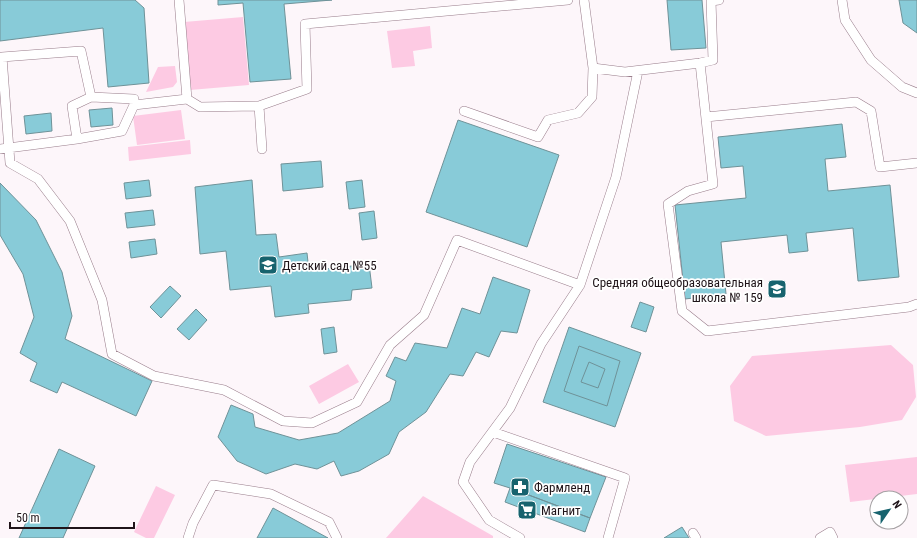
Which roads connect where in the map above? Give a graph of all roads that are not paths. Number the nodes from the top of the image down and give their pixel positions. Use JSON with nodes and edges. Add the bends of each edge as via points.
{"nodes":[{"id":1,"x":179,"y":0,"type":"edge"},
{"id":2,"x":568,"y":0,"type":"edge"},
{"id":3,"x":584,"y":0,"type":"edge"},
{"id":4,"x":719,"y":0,"type":"edge"},
{"id":5,"x":842,"y":0,"type":"edge"},
{"id":6,"x":700,"y":63,"type":"junction"},
{"id":7,"x":593,"y":68,"type":"junction"},
{"id":8,"x":638,"y":71,"type":"junction"},
{"id":9,"x":917,"y":93,"type":"edge"},
{"id":10,"x":91,"y":97,"type":"junction"},
{"id":11,"x":187,"y":99,"type":"junction"},
{"id":12,"x":134,"y":105,"type":"junction"},
{"id":13,"x":259,"y":106,"type":"junction"},
{"id":14,"x":464,"y":111,"type":"dead end"},
{"id":15,"x":706,"y":117,"type":"junction"},
{"id":16,"x":77,"y":139,"type":"junction"},
{"id":17,"x":4,"y":148,"type":"edge"},
{"id":18,"x":262,"y":149,"type":"dead end"},
{"id":19,"x":917,"y":163,"type":"edge"},
{"id":20,"x":580,"y":285,"type":"junction"},
{"id":21,"x":917,"y":304,"type":"edge"},
{"id":22,"x":493,"y":432,"type":"junction"},
{"id":23,"x":188,"y":538,"type":"edge"},
{"id":24,"x":337,"y":538,"type":"edge"},
{"id":25,"x":520,"y":538,"type":"edge"},
{"id":26,"x":608,"y":538,"type":"edge"},
{"id":27,"x":820,"y":538,"type":"edge"},
{"id":28,"x":833,"y":538,"type":"edge"}],
"edges":[{"from":1,"to":11,"type":"lane"},
{"from":2,"to":13,"type":"lane","via":[[305,24],[307,89]]},
{"from":3,"to":7,"type":"lane"},
{"from":4,"to":6,"type":"lane","via":[[711,1],[713,60]]},
{"from":5,"to":9,"type":"lane","via":[[845,20],[871,60],[902,87]]},
{"from":6,"to":8,"type":"lane"},
{"from":6,"to":15,"type":"lane"},
{"from":7,"to":8,"type":"lane"},
{"from":7,"to":14,"type":"lane","via":[[592,97],[578,113],[548,120],[538,137]]},
{"from":8,"to":20,"type":"lane","via":[[616,177]]},
{"from":10,"to":12,"type":"lane","via":[[134,98]]},
{"from":10,"to":16,"type":"lane","via":[[72,106]]},
{"from":10,"to":17,"type":"lane","via":[[81,51],[2,57]]},
{"from":11,"to":12,"type":"lane"},
{"from":11,"to":13,"type":"lane","via":[[200,107]]},
{"from":12,"to":16,"type":"lane","via":[[122,131]]},
{"from":13,"to":18,"type":"lane"},
{"from":15,"to":19,"type":"lane","via":[[856,102],[871,111],[880,167]]},
{"from":15,"to":21,"type":"lane","via":[[713,184],[688,191],[668,204],[682,311],[707,331],[908,308]]},
{"from":16,"to":17,"type":"lane"},
{"from":17,"to":20,"type":"lane","via":[[10,163],[38,178],[70,221],[102,300],[112,354],[154,376],[224,390],[283,421],[312,423],[357,402],[390,345],[424,315],[457,240]]},
{"from":20,"to":22,"type":"lane","via":[[541,344],[510,408]]},
{"from":22,"to":25,"type":"lane","via":[[470,462],[463,482],[489,520]]},
{"from":22,"to":26,"type":"lane","via":[[625,478]]},
{"from":23,"to":24,"type":"lane","via":[[213,485],[271,494],[329,522]]},
{"from":27,"to":28,"type":"lane","via":[[830,532]]}]}
